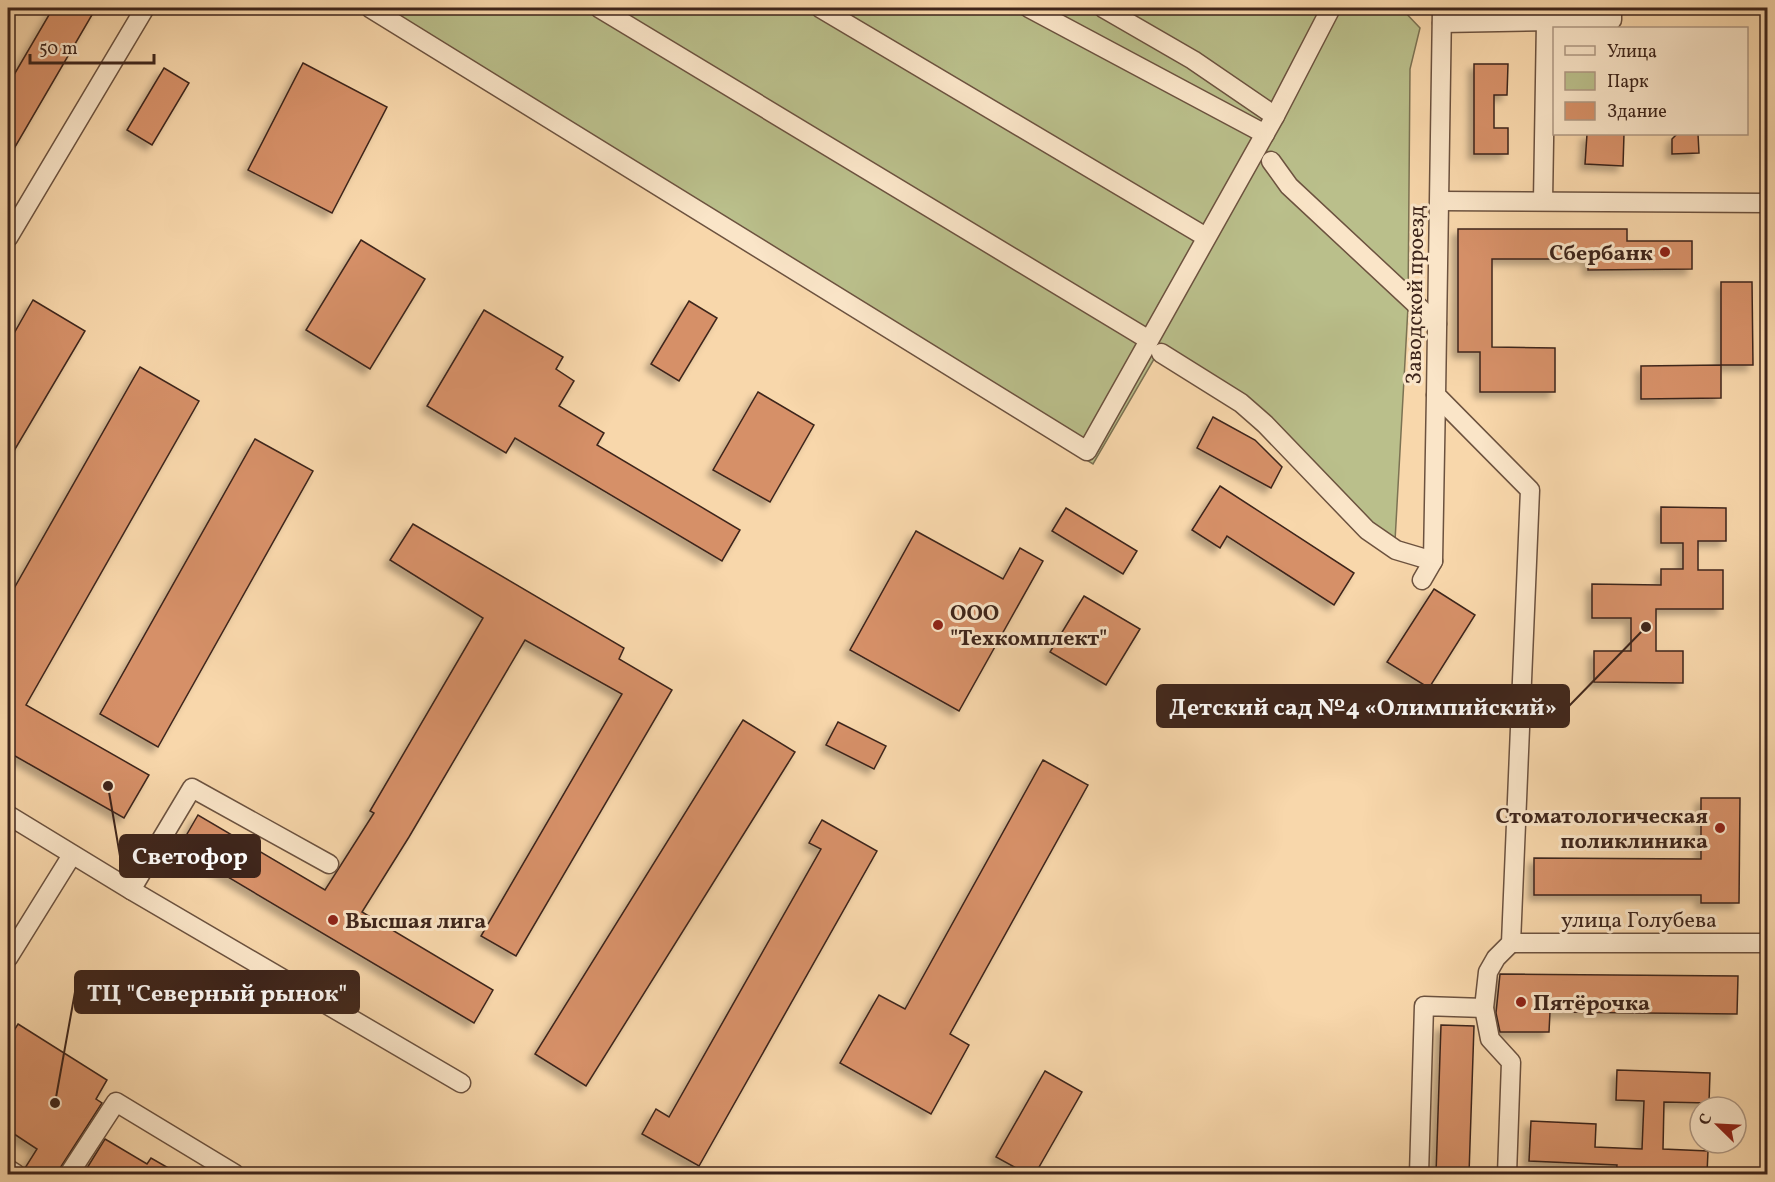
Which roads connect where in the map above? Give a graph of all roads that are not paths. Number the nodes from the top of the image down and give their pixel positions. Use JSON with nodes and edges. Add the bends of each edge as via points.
{"nodes":[{"id":1,"x":145,"y":8,"type":"edge"},
{"id":2,"x":370,"y":8,"type":"edge"},
{"id":3,"x":599,"y":8,"type":"edge"},
{"id":4,"x":820,"y":8,"type":"edge"},
{"id":5,"x":1029,"y":8,"type":"edge"},
{"id":6,"x":1103,"y":8,"type":"edge"},
{"id":7,"x":1331,"y":8,"type":"edge"},
{"id":8,"x":1612,"y":8,"type":"edge"},
{"id":9,"x":1442,"y":15,"type":"edge"},
{"id":10,"x":1546,"y":21,"type":"junction"},
{"id":11,"x":1275,"y":116,"type":"junction"},
{"id":12,"x":1265,"y":134,"type":"junction"},
{"id":13,"x":1271,"y":161,"type":"dead end"},
{"id":14,"x":1440,"y":201,"type":"junction"},
{"id":15,"x":1543,"y":201,"type":"junction"},
{"id":16,"x":1767,"y":203,"type":"edge"},
{"id":17,"x":1206,"y":237,"type":"junction"},
{"id":18,"x":8,"y":238,"type":"edge"},
{"id":19,"x":1437,"y":324,"type":"junction"},
{"id":20,"x":1149,"y":340,"type":"junction"},
{"id":21,"x":1161,"y":353,"type":"dead end"},
{"id":22,"x":1436,"y":395,"type":"junction"},
{"id":23,"x":1433,"y":561,"type":"junction"},
{"id":24,"x":1422,"y":580,"type":"dead end"},
{"id":25,"x":8,"y":815,"type":"edge"},
{"id":26,"x":72,"y":855,"type":"junction"},
{"id":27,"x":329,"y":864,"type":"dead end"},
{"id":28,"x":131,"y":890,"type":"junction"},
{"id":29,"x":1511,"y":943,"type":"junction"},
{"id":30,"x":1767,"y":943,"type":"edge"},
{"id":31,"x":8,"y":958,"type":"edge"},
{"id":32,"x":1484,"y":1008,"type":"junction"},
{"id":33,"x":461,"y":1083,"type":"dead end"},
{"id":34,"x":8,"y":1169,"type":"edge"},
{"id":35,"x":16,"y":1174,"type":"edge"},
{"id":36,"x":69,"y":1174,"type":"edge"},
{"id":37,"x":236,"y":1174,"type":"edge"},
{"id":38,"x":1419,"y":1174,"type":"edge"},
{"id":39,"x":1507,"y":1174,"type":"edge"}],
"edges":[{"from":1,"to":18,"type":"street"},
{"from":2,"to":20,"type":"street","via":[[1087,451]]},
{"from":3,"to":20,"type":"street"},
{"from":4,"to":17,"type":"street"},
{"from":5,"to":12,"type":"street"},
{"from":6,"to":11,"type":"street","via":[[1193,60]]},
{"from":7,"to":11,"type":"street"},
{"from":8,"to":10,"type":"street","via":[[1612,20]]},
{"from":9,"to":10,"type":"street"},
{"from":9,"to":14,"type":"street","name":"Заводской проезд"},
{"from":10,"to":15,"type":"street"},
{"from":11,"to":12,"type":"street"},
{"from":12,"to":17,"type":"street"},
{"from":13,"to":19,"type":"street","via":[[1289,186]]},
{"from":14,"to":15,"type":"street"},
{"from":14,"to":19,"type":"street","name":"Заводской проезд"},
{"from":15,"to":16,"type":"street"},
{"from":17,"to":20,"type":"street"},
{"from":19,"to":22,"type":"street","name":"Заводской проезд"},
{"from":21,"to":23,"type":"street","via":[[1241,403],[1367,530],[1396,550]]},
{"from":22,"to":23,"type":"street"},
{"from":22,"to":29,"type":"street","name":"Заводской проезд","via":[[1530,490]]},
{"from":23,"to":24,"type":"street"},
{"from":25,"to":26,"type":"street"},
{"from":26,"to":28,"type":"street"},
{"from":26,"to":31,"type":"street"},
{"from":27,"to":28,"type":"street","via":[[192,788]]},
{"from":28,"to":33,"type":"street"},
{"from":29,"to":30,"type":"street","name":"улица Голубева"},
{"from":29,"to":32,"type":"street","via":[[1488,972]]},
{"from":32,"to":38,"type":"street","via":[[1424,1006]]},
{"from":32,"to":39,"type":"street","via":[[1490,1039],[1511,1062]]},
{"from":34,"to":35,"type":"street"},
{"from":36,"to":37,"type":"street","via":[[116,1102]]}]}
